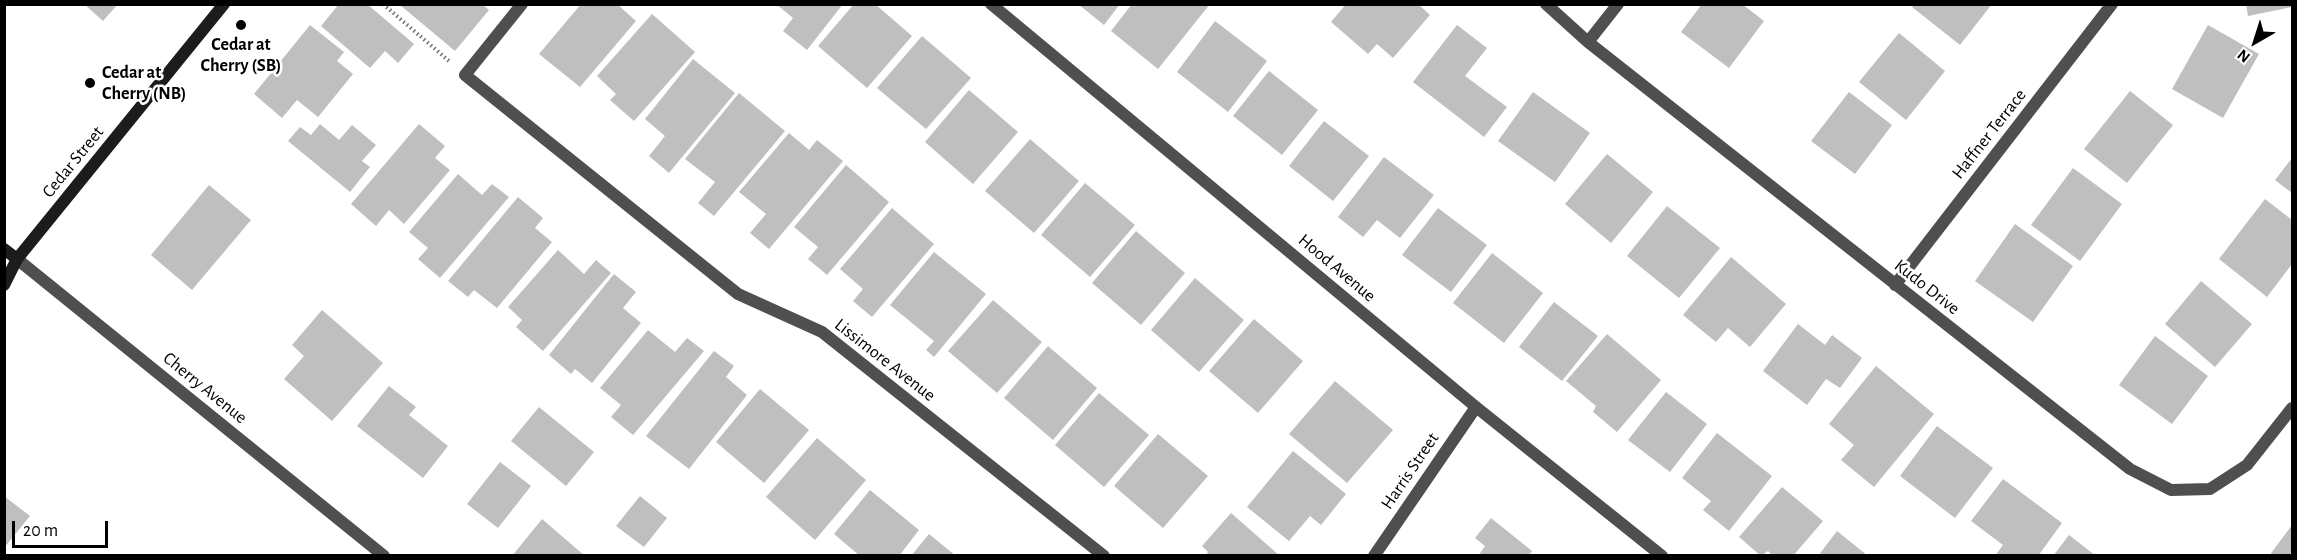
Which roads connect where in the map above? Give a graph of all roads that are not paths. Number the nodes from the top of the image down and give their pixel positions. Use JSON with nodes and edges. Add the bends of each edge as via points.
{"nodes":[{"id":1,"x":224,"y":4,"type":"edge"},
{"id":2,"x":522,"y":4,"type":"edge"},
{"id":3,"x":991,"y":4,"type":"edge"},
{"id":4,"x":1546,"y":4,"type":"edge"},
{"id":5,"x":1618,"y":4,"type":"edge"},
{"id":6,"x":2112,"y":4,"type":"edge"},
{"id":7,"x":1588,"y":42,"type":"junction"},
{"id":8,"x":4,"y":249,"type":"edge"},
{"id":9,"x":17,"y":259,"type":"junction"},
{"id":10,"x":4,"y":266,"type":"edge"},
{"id":11,"x":4,"y":285,"type":"edge"},
{"id":12,"x":1895,"y":285,"type":"junction"},
{"id":13,"x":1476,"y":407,"type":"junction"},
{"id":14,"x":2292,"y":408,"type":"edge"},
{"id":15,"x":384,"y":555,"type":"edge"},
{"id":16,"x":1104,"y":555,"type":"edge"},
{"id":17,"x":1374,"y":555,"type":"edge"},
{"id":18,"x":1662,"y":555,"type":"edge"}],
"edges":[{"from":1,"to":9,"type":"main road","name":"Cedar Street"},
{"from":2,"to":16,"type":"street","name":"Lissimore Avenue","via":[[465,75],[738,294],[822,332]]},
{"from":3,"to":13,"type":"street","name":"Hood Avenue"},
{"from":4,"to":7,"type":"street","name":"Kudo Drive"},
{"from":5,"to":7,"type":"street"},
{"from":6,"to":12,"type":"street","name":"Haffner Terrace"},
{"from":7,"to":12,"type":"street","name":"Kudo Drive"},
{"from":8,"to":9,"type":"main road","name":"Cherry Avenue"},
{"from":9,"to":10,"type":"main road","name":"Cedar Street"},
{"from":9,"to":11,"type":"main road","name":"Cedar Street"},
{"from":9,"to":15,"type":"street","name":"Cherry Avenue"},
{"from":12,"to":14,"type":"street","name":"Kudo Drive","via":[[2130,469],[2171,490],[2210,489],[2247,465]]},
{"from":13,"to":17,"type":"street","name":"Harris Street"},
{"from":13,"to":18,"type":"street","name":"Hood Avenue"}]}
